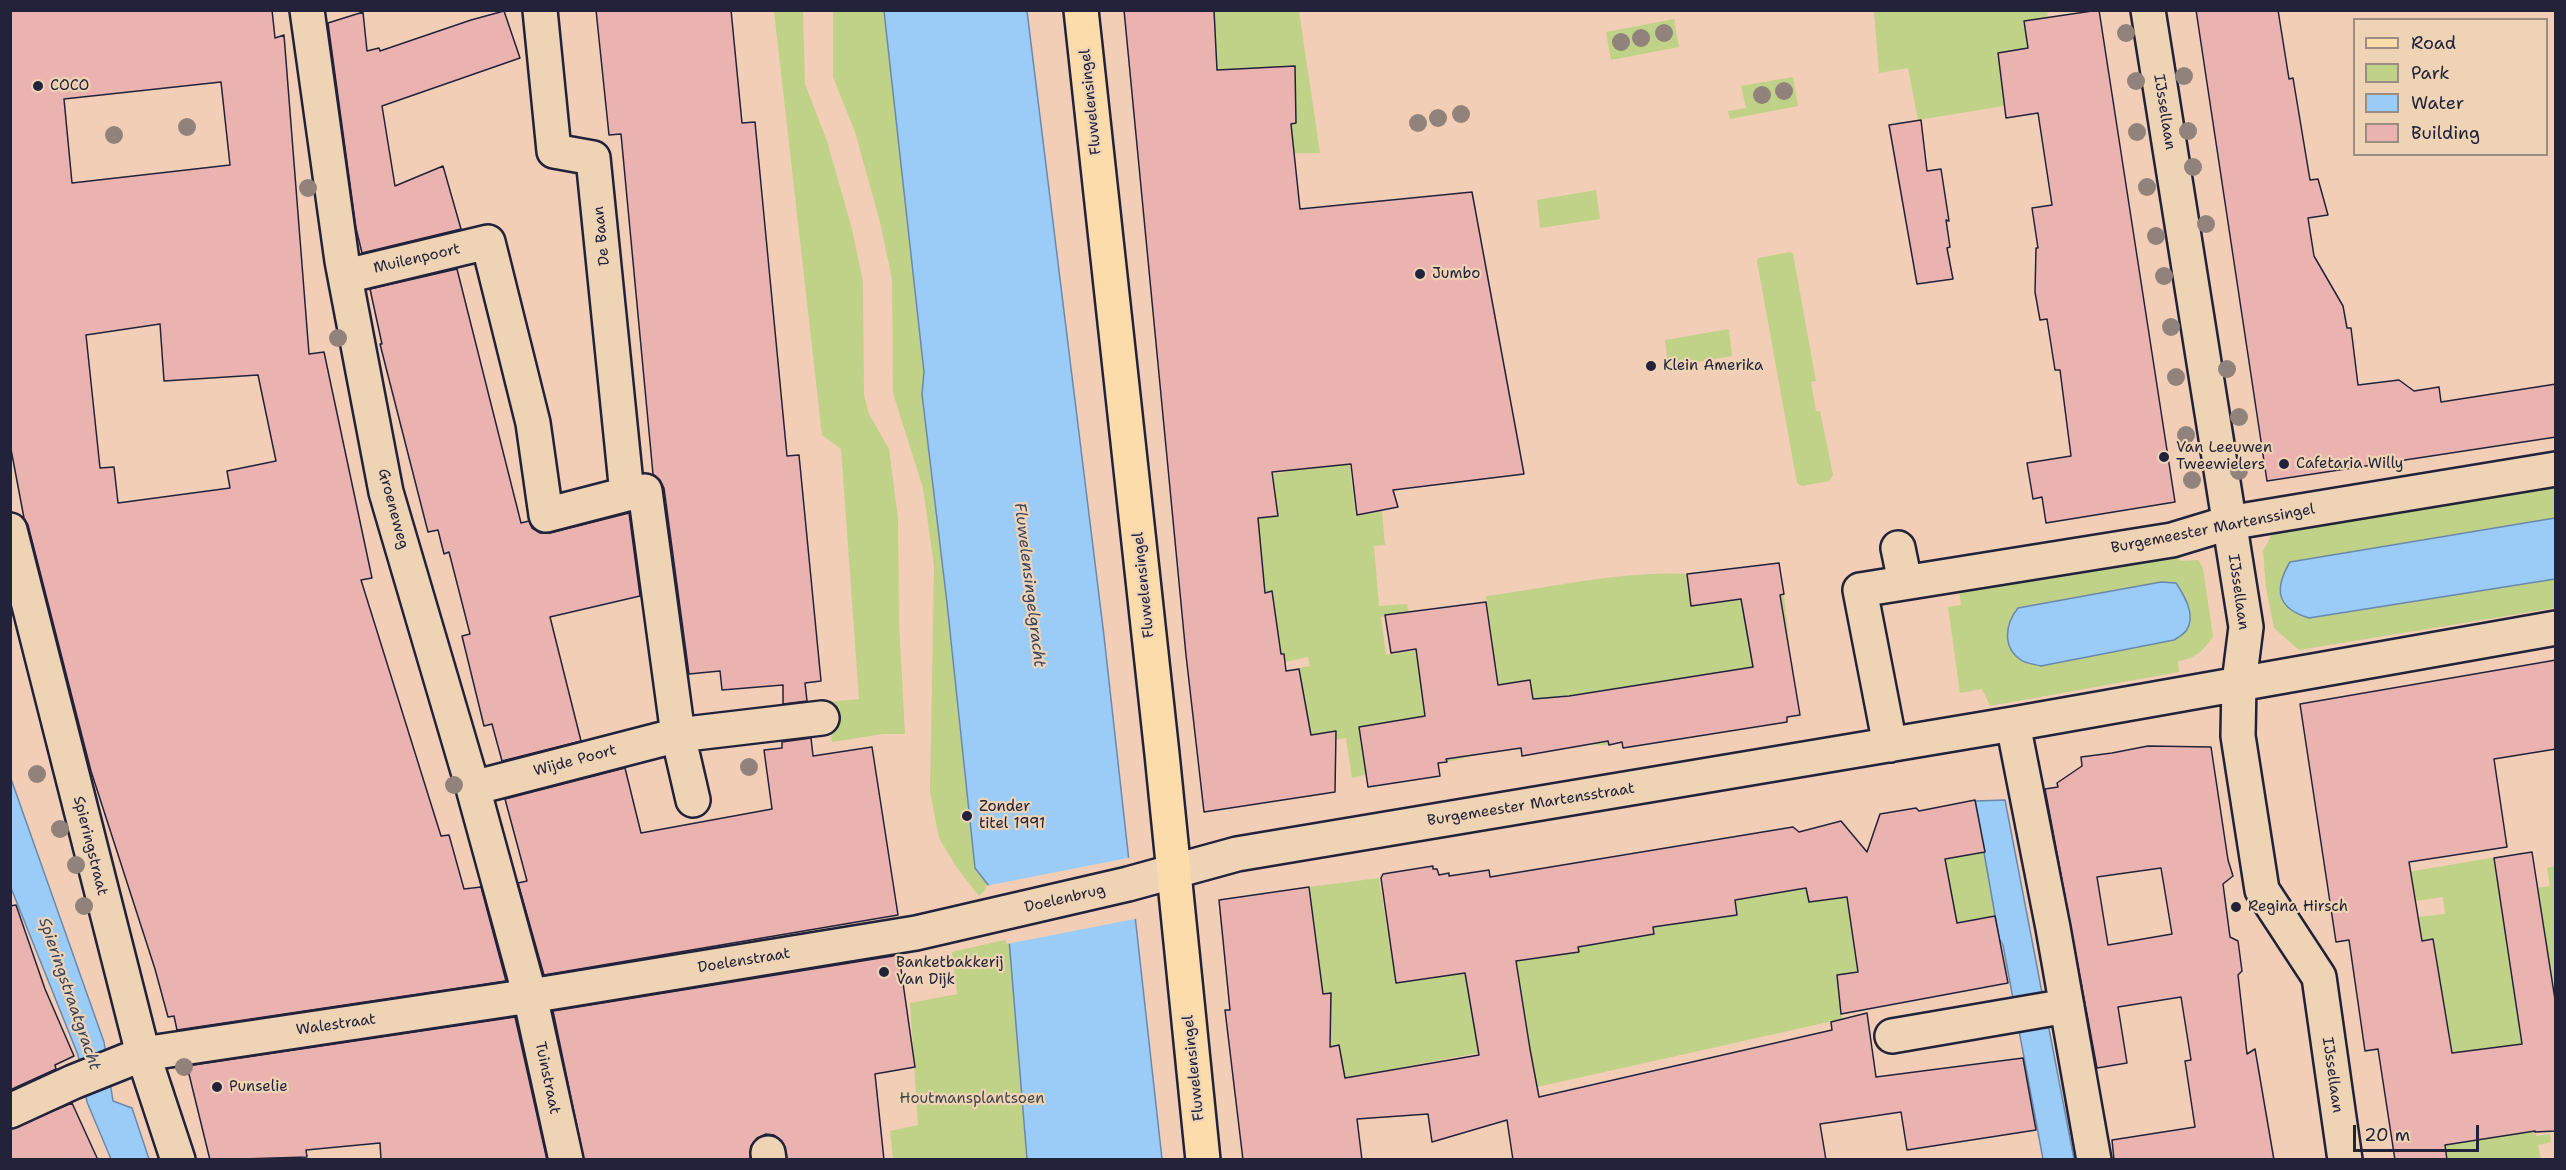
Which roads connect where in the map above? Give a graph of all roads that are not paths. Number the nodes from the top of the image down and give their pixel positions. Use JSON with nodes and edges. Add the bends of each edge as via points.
{"nodes":[{"id":1,"x":307,"y":10,"type":"edge"},
{"id":2,"x":540,"y":10,"type":"edge"},
{"id":3,"x":1081,"y":10,"type":"edge"},
{"id":4,"x":2148,"y":10,"type":"edge"},
{"id":5,"x":346,"y":276,"type":"junction"},
{"id":6,"x":2556,"y":469,"type":"edge"},
{"id":7,"x":636,"y":492,"type":"junction"},
{"id":8,"x":2228,"y":523,"type":"junction"},
{"id":9,"x":10,"y":530,"type":"edge"},
{"id":10,"x":1898,"y":548,"type":"dead end"},
{"id":11,"x":1905,"y":582,"type":"junction"},
{"id":12,"x":2556,"y":628,"type":"edge"},
{"id":13,"x":2239,"y":683,"type":"junction"},
{"id":14,"x":822,"y":718,"type":"dead end"},
{"id":15,"x":2013,"y":724,"type":"junction"},
{"id":16,"x":678,"y":735,"type":"junction"},
{"id":17,"x":1890,"y":745,"type":"junction"},
{"id":18,"x":473,"y":788,"type":"junction"},
{"id":19,"x":693,"y":800,"type":"dead end"},
{"id":20,"x":1173,"y":872,"type":"junction"},
{"id":21,"x":964,"y":921,"type":"joint"},
{"id":22,"x":530,"y":996,"type":"junction"},
{"id":23,"x":2057,"y":1007,"type":"junction"},
{"id":24,"x":1892,"y":1036,"type":"dead end"},
{"id":25,"x":132,"y":1059,"type":"junction"},
{"id":26,"x":10,"y":1111,"type":"edge"},
{"id":27,"x":178,"y":1160,"type":"edge"},
{"id":28,"x":566,"y":1160,"type":"edge"},
{"id":29,"x":1203,"y":1160,"type":"edge"},
{"id":30,"x":2094,"y":1160,"type":"edge"},
{"id":31,"x":2345,"y":1160,"type":"edge"}],
"edges":[{"from":1,"to":5,"type":"street","name":"Groeneweg"},
{"from":2,"to":7,"type":"street","name":"De Baan","via":[[554,151],[593,158]]},
{"from":3,"to":20,"type":"main road","name":"Fluwelensingel"},
{"from":4,"to":8,"type":"street","name":"IJssellaan"},
{"from":5,"to":7,"type":"street","name":"Muilenpoort","via":[[488,242],[533,423],[546,515]]},
{"from":5,"to":18,"type":"street","name":"Groeneweg","via":[[386,492]]},
{"from":6,"to":8,"type":"street","name":"Burgemeester Martenssingel"},
{"from":7,"to":16,"type":"street","name":"De Baan"},
{"from":8,"to":11,"type":"street","name":"Burgemeester Martenssingel","via":[[2172,540]]},
{"from":8,"to":13,"type":"street","name":"IJssellaan","via":[[2246,627]]},
{"from":9,"to":25,"type":"street","name":"Spieringstraat"},
{"from":10,"to":11,"type":"street"},
{"from":11,"to":17,"type":"street","name":"Burgemeester Martenssingel","via":[[1860,590]]},
{"from":12,"to":13,"type":"street"},
{"from":13,"to":15,"type":"street"},
{"from":13,"to":31,"type":"street","name":"IJssellaan","via":[[2238,736],[2262,890],[2319,977]]},
{"from":14,"to":16,"type":"street","name":"Wijde Poort"},
{"from":15,"to":17,"type":"street"},
{"from":15,"to":23,"type":"street"},
{"from":16,"to":18,"type":"street","name":"Wijde Poort"},
{"from":16,"to":19,"type":"street"},
{"from":17,"to":20,"type":"street","name":"Burgemeester Martensstraat","via":[[1237,854]]},
{"from":18,"to":22,"type":"street","name":"Groeneweg"},
{"from":20,"to":21,"type":"street","name":"Doelenbrug"},
{"from":20,"to":29,"type":"main road","name":"Fluwelensingel"},
{"from":21,"to":22,"type":"street","name":"Doelenstraat","via":[[916,933]]},
{"from":22,"to":25,"type":"street","name":"Walestraat"},
{"from":22,"to":28,"type":"street","name":"Tuinstraat"},
{"from":23,"to":24,"type":"street"},
{"from":23,"to":30,"type":"street"},
{"from":25,"to":26,"type":"street","name":"Walestraat"},
{"from":25,"to":27,"type":"street","name":"Spieringstraat"}]}
